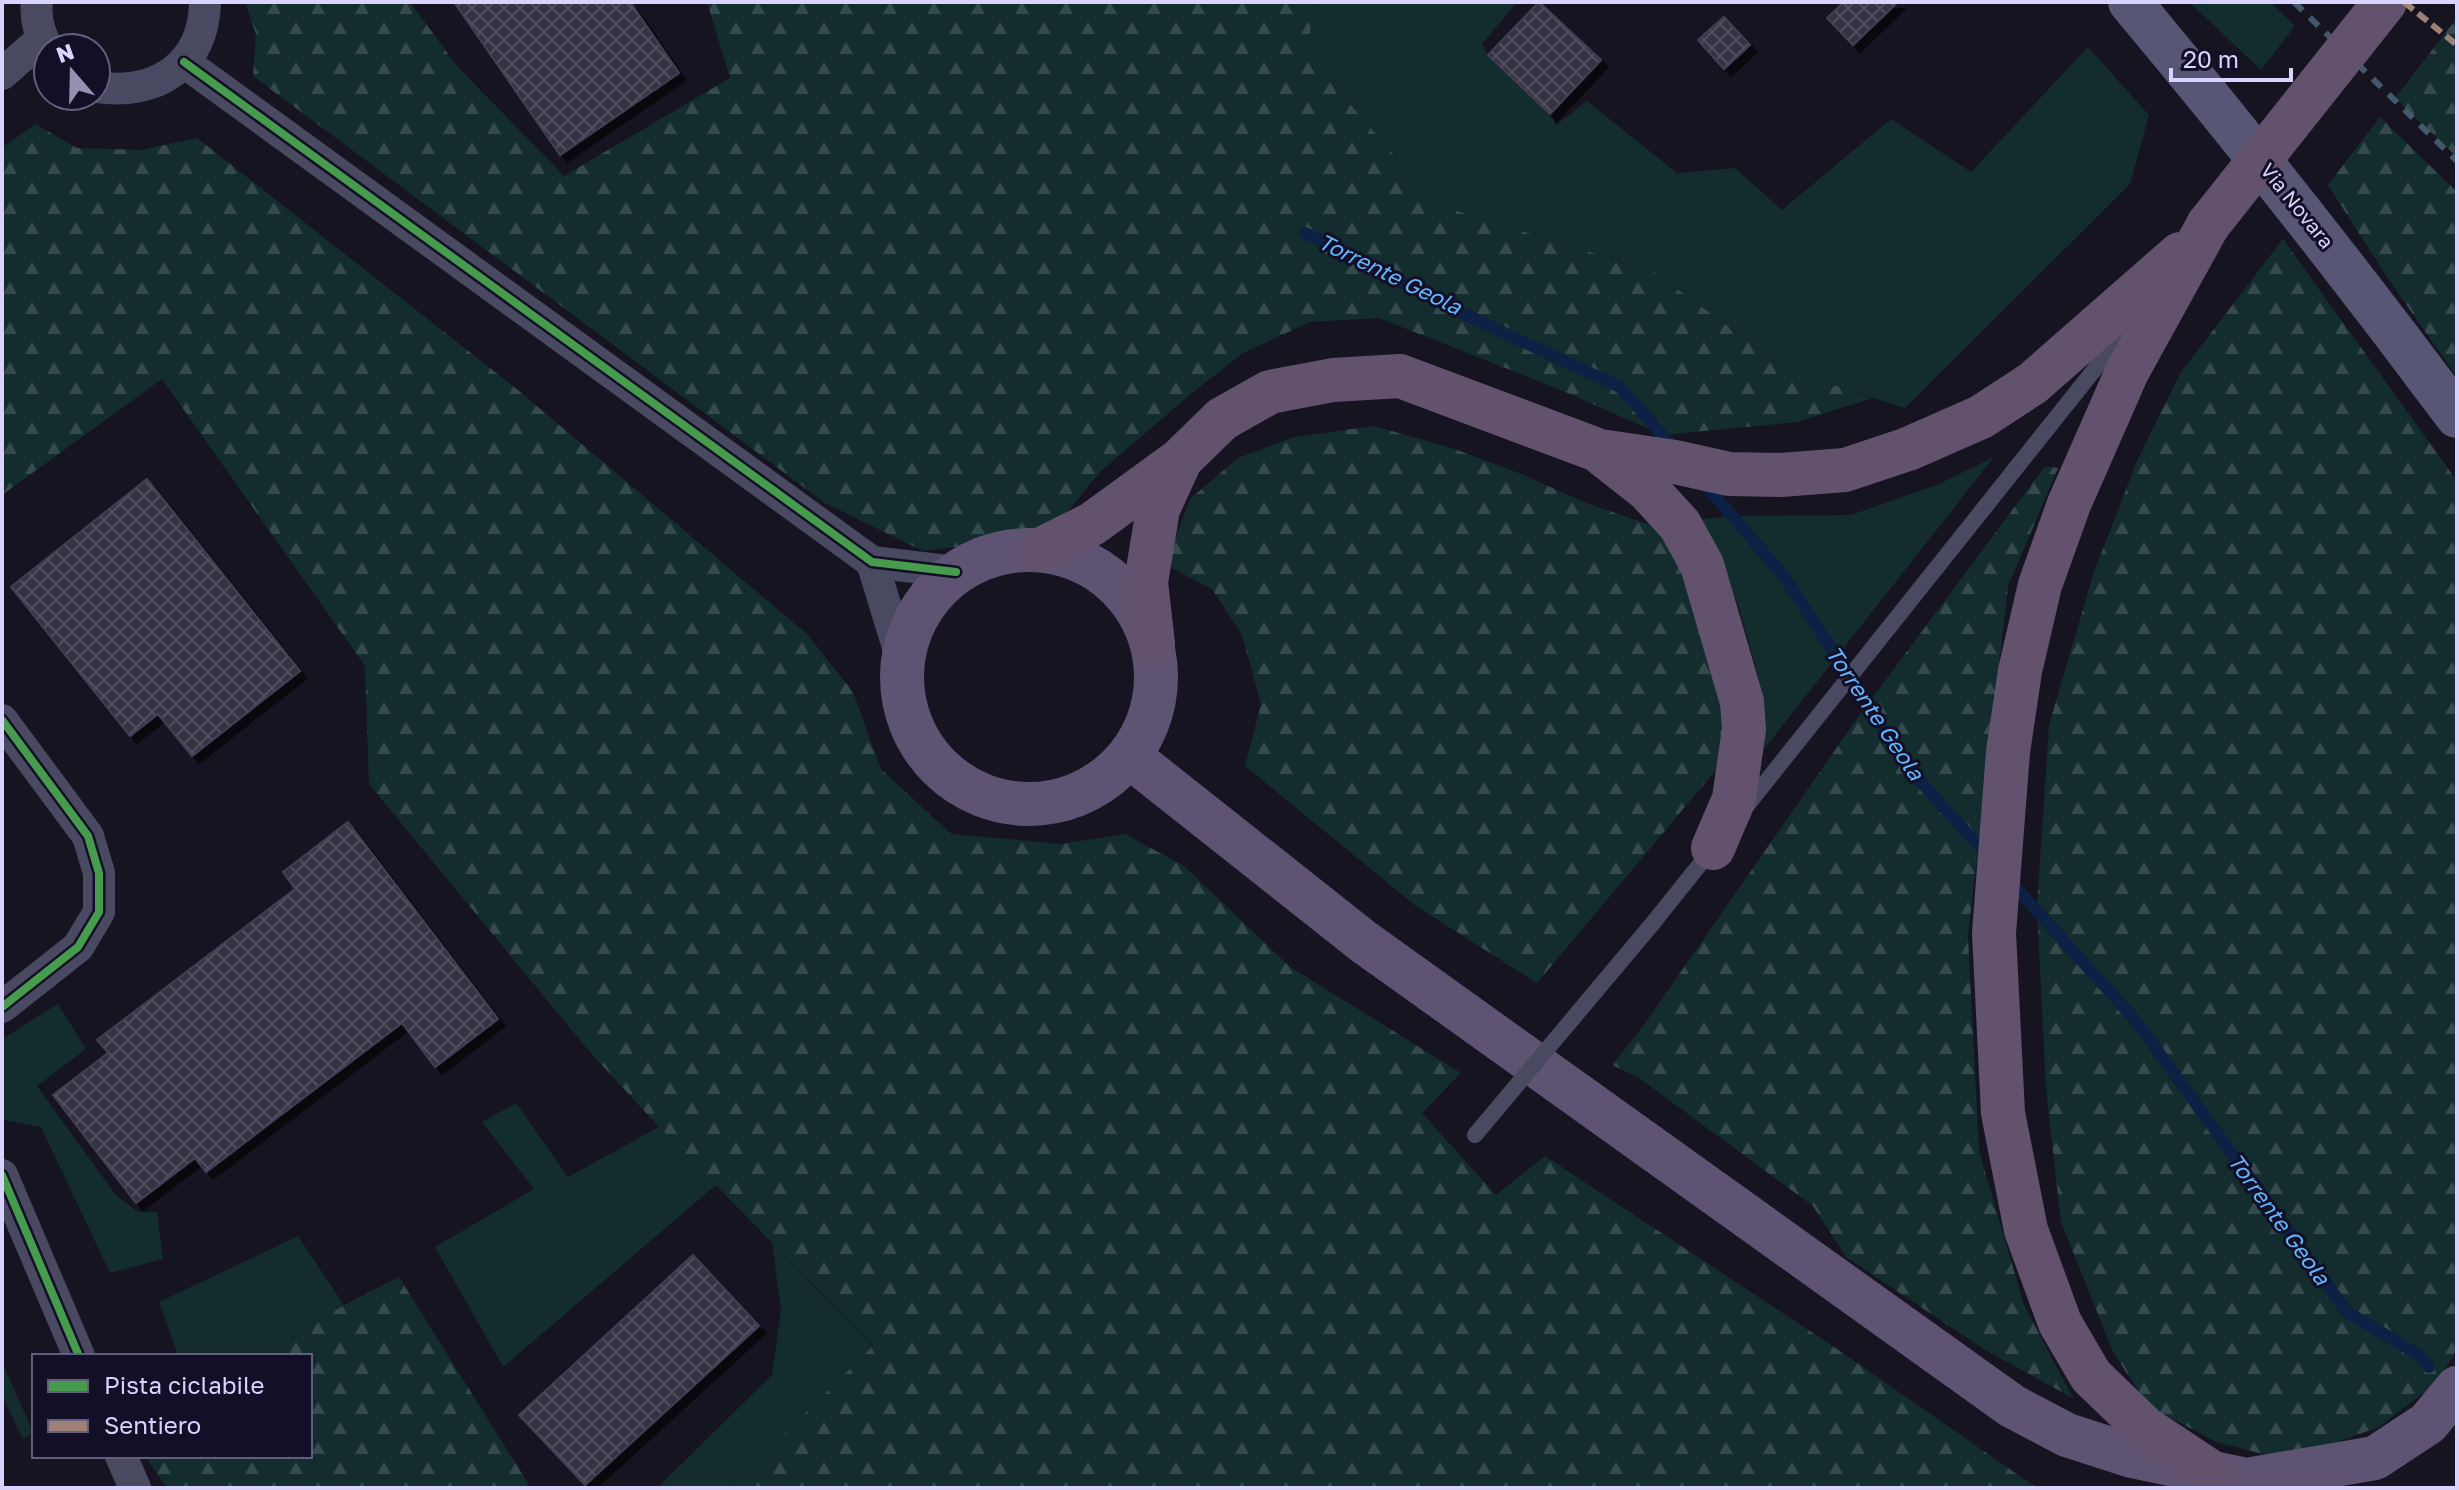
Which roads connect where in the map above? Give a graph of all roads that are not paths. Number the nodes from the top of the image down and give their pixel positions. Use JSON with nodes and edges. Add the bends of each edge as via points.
{"nodes":[{"id":1,"x":37,"y":2,"type":"edge"},
{"id":2,"x":205,"y":2,"type":"edge"},
{"id":3,"x":2130,"y":2,"type":"edge"},
{"id":4,"x":2385,"y":2,"type":"edge"},
{"id":5,"x":42,"y":32,"type":"edge"},
{"id":6,"x":32,"y":53,"type":"edge"},
{"id":7,"x":184,"y":62,"type":"junction"},
{"id":8,"x":2,"y":74,"type":"edge"},
{"id":9,"x":112,"y":90,"type":"edge"},
{"id":10,"x":2204,"y":231,"type":"junction"},
{"id":11,"x":2457,"y":416,"type":"edge"},
{"id":12,"x":1600,"y":451,"type":"junction"},
{"id":13,"x":1180,"y":460,"type":"junction"},
{"id":14,"x":1040,"y":550,"type":"junction"},
{"id":15,"x":872,"y":562,"type":"junction"},
{"id":16,"x":956,"y":572,"type":"junction"},
{"id":17,"x":1153,"y":644,"type":"junction"},
{"id":18,"x":902,"y":660,"type":"junction"},
{"id":19,"x":2,"y":720,"type":"edge"},
{"id":20,"x":1129,"y":756,"type":"junction"},
{"id":21,"x":1713,"y":848,"type":"junction"},
{"id":22,"x":2,"y":1007,"type":"edge"},
{"id":23,"x":1475,"y":1135,"type":"dead end"},
{"id":24,"x":2,"y":1175,"type":"edge"},
{"id":25,"x":78,"y":1354,"type":"edge"},
{"id":26,"x":2457,"y":1388,"type":"edge"},
{"id":27,"x":122,"y":1458,"type":"edge"},
{"id":28,"x":2249,"y":1481,"type":"edge"},
{"id":29,"x":135,"y":1488,"type":"edge"}],
"edges":[{"from":1,"to":5,"type":"street"},
{"from":2,"to":7,"type":"street","via":[[197,42]]},
{"from":3,"to":11,"type":"main road","name":"Via Novara","via":[[2346,267]]},
{"from":4,"to":10,"type":"highway","bridge":true},
{"from":6,"to":8,"type":"street"},
{"from":7,"to":9,"type":"street","via":[[166,78],[143,87]]},
{"from":7,"to":15,"type":"street"},
{"from":10,"to":12,"type":"highway","via":[[2033,383],[1981,417],[1908,449],[1845,470],[1781,475],[1729,474]]},
{"from":10,"to":21,"type":"lane"},
{"from":10,"to":28,"type":"highway","via":[[2127,372],[2040,585],[2008,752],[1994,933],[2003,1113],[2026,1230],[2060,1323],[2091,1376],[2145,1428]]},
{"from":12,"to":13,"type":"highway","via":[[1400,376],[1333,380],[1270,392],[1222,419]]},
{"from":12,"to":21,"type":"highway","via":[[1680,525],[1702,565],[1742,702],[1744,729],[1734,799]]},
{"from":13,"to":14,"type":"highway","via":[[1092,524]]},
{"from":13,"to":17,"type":"highway","via":[[1158,509],[1146,582]]},
{"from":14,"to":16,"type":"main road","via":[[996,554]]},
{"from":14,"to":17,"type":"main road","via":[[1078,559],[1111,579],[1137,608]]},
{"from":15,"to":16,"type":"street"},
{"from":15,"to":18,"type":"street"},
{"from":16,"to":18,"type":"main road","via":[[930,596],[911,626]]},
{"from":17,"to":20,"type":"main road","via":[[1157,683],[1152,709]]},
{"from":18,"to":20,"type":"main road","via":[[903,702],[918,740],[944,773],[979,795],[1020,805],[1061,800],[1099,784]]},
{"from":19,"to":22,"type":"street","via":[[88,836],[99,873],[99,912],[78,947]]},
{"from":20,"to":28,"type":"main road","via":[[1364,942],[2012,1406],[2067,1435],[2132,1456]]},
{"from":21,"to":23,"type":"lane","bridge":true},
{"from":24,"to":25,"type":"street"},
{"from":26,"to":28,"type":"main road","via":[[2428,1423],[2375,1458]]},
{"from":27,"to":29,"type":"street"}]}
